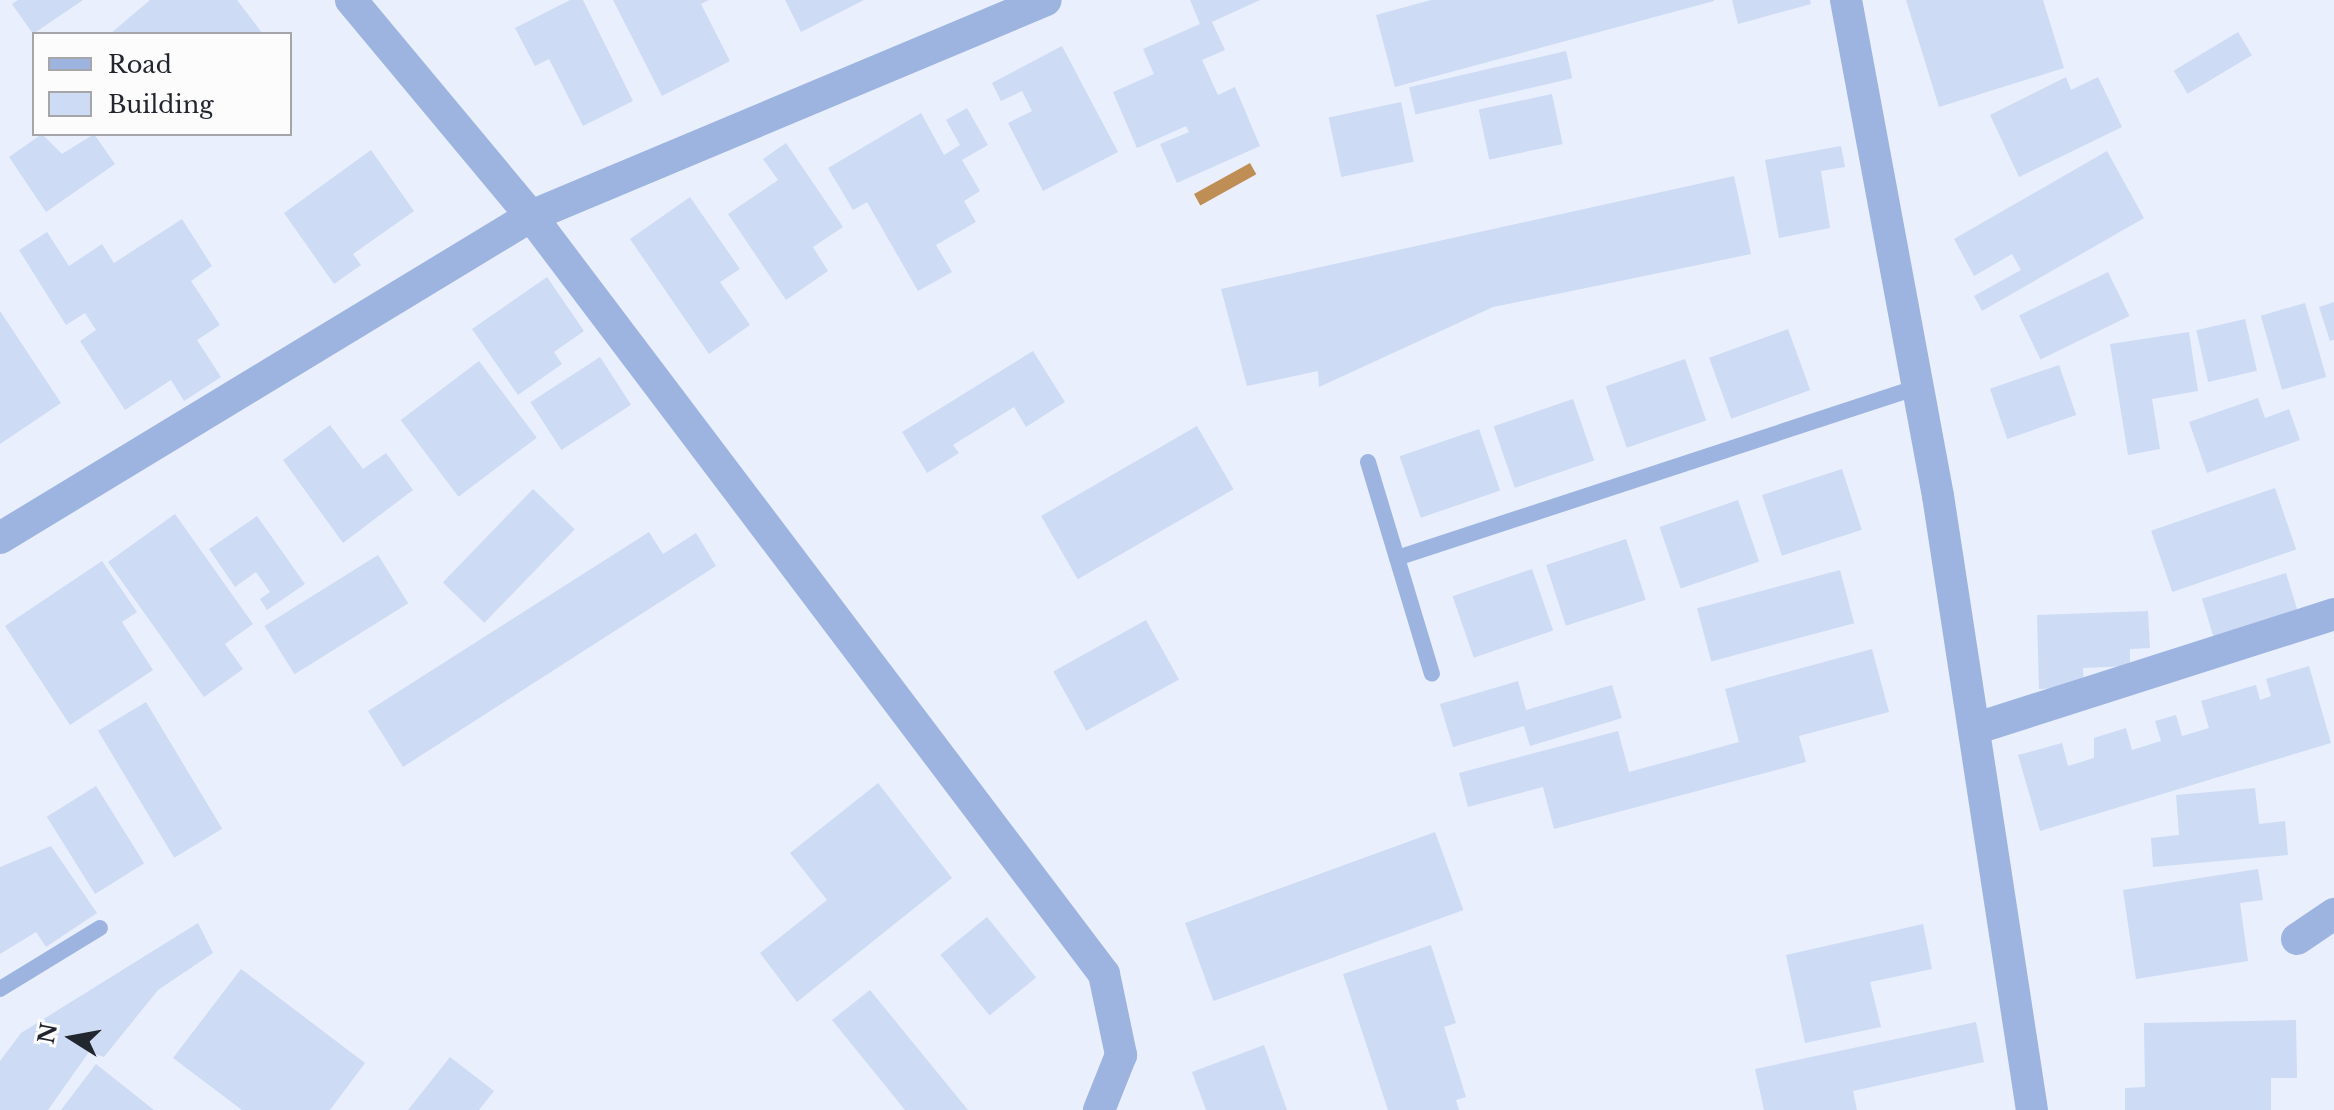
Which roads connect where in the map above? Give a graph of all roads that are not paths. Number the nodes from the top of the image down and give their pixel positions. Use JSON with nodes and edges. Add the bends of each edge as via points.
{"nodes":[{"id":1,"x":351,"y":0,"type":"edge"},
{"id":2,"x":1046,"y":0,"type":"edge"},
{"id":3,"x":1846,"y":0,"type":"edge"},
{"id":4,"x":531,"y":216,"type":"junction"},
{"id":5,"x":1918,"y":387,"type":"junction"},
{"id":6,"x":1368,"y":462,"type":"dead end"},
{"id":7,"x":0,"y":538,"type":"edge"},
{"id":8,"x":1397,"y":558,"type":"junction"},
{"id":9,"x":2334,"y":614,"type":"edge"},
{"id":10,"x":1432,"y":674,"type":"dead end"},
{"id":11,"x":1974,"y":729,"type":"junction"},
{"id":12,"x":2334,"y":914,"type":"edge"},
{"id":13,"x":100,"y":928,"type":"dead end"},
{"id":14,"x":2297,"y":939,"type":"dead end"},
{"id":15,"x":0,"y":989,"type":"edge"},
{"id":16,"x":1099,"y":1110,"type":"edge"},
{"id":17,"x":2032,"y":1110,"type":"edge"}],
"edges":[{"from":1,"to":4,"type":"street"},
{"from":2,"to":4,"type":"street"},
{"from":3,"to":5,"type":"street"},
{"from":4,"to":7,"type":"street"},
{"from":4,"to":16,"type":"street","via":[[1104,974],[1121,1055]]},
{"from":5,"to":8,"type":"lane"},
{"from":5,"to":11,"type":"street"},
{"from":6,"to":8,"type":"lane"},
{"from":8,"to":10,"type":"lane"},
{"from":9,"to":11,"type":"street"},
{"from":11,"to":17,"type":"street"},
{"from":12,"to":14,"type":"street"},
{"from":13,"to":15,"type":"lane"}]}
